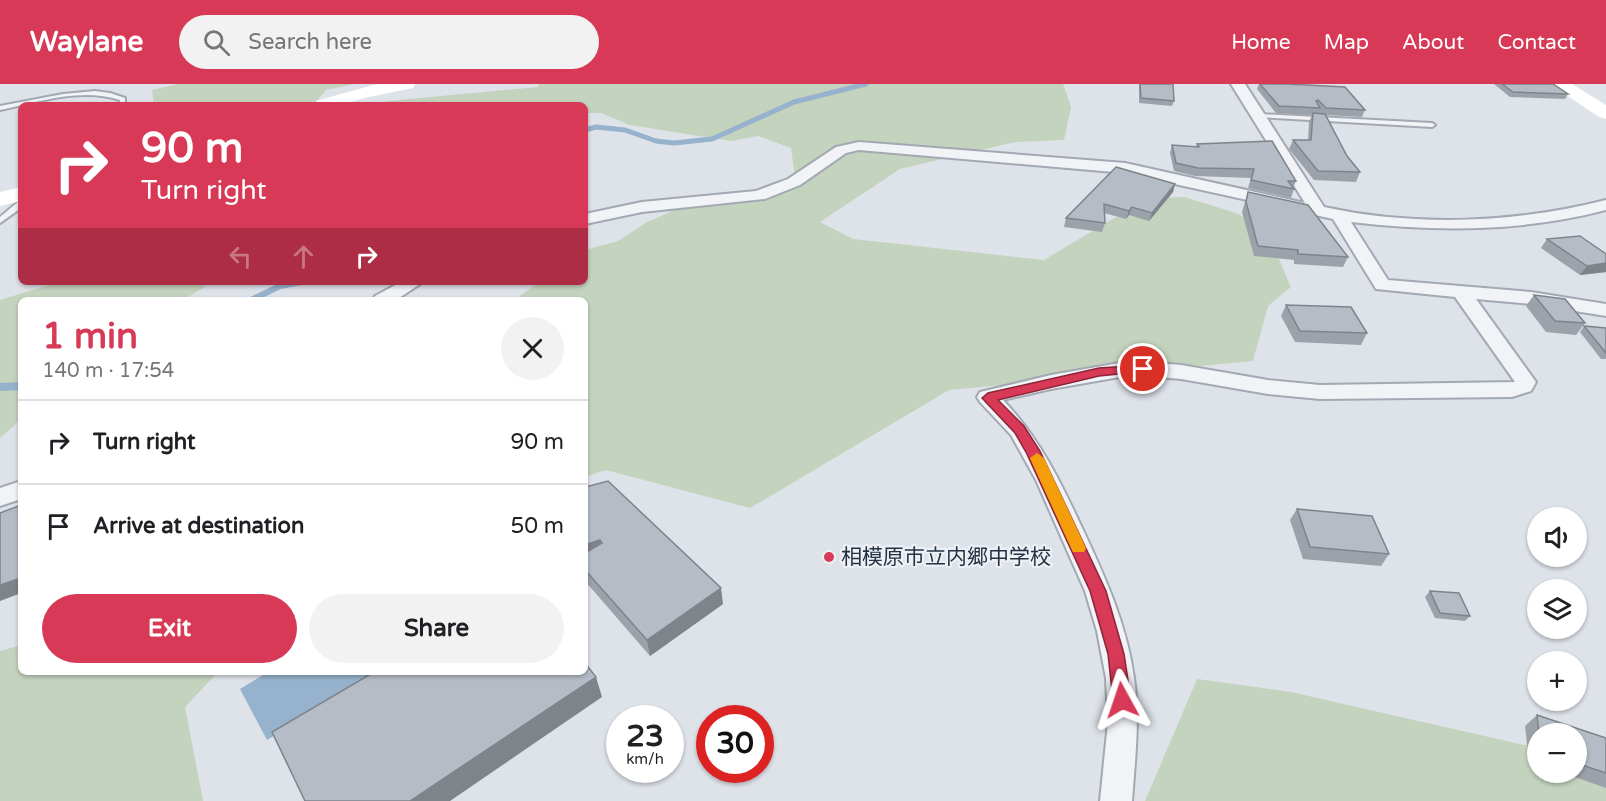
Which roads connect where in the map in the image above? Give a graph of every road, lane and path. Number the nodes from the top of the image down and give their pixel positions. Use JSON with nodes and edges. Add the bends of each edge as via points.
{"nodes":[{"id":1,"x":406,"y":84,"type":"edge"},
{"id":2,"x":1238,"y":84,"type":"edge"},
{"id":3,"x":1559,"y":84,"type":"edge"},
{"id":4,"x":35,"y":102,"type":"edge"},
{"id":5,"x":122,"y":102,"type":"edge"},
{"id":6,"x":332,"y":102,"type":"edge"},
{"id":7,"x":18,"y":105,"type":"edge"},
{"id":8,"x":0,"y":108,"type":"edge"},
{"id":9,"x":1606,"y":113,"type":"edge"},
{"id":10,"x":1259,"y":116,"type":"junction"},
{"id":11,"x":1432,"y":125,"type":"dead end"},
{"id":12,"x":18,"y":195,"type":"edge"},
{"id":13,"x":0,"y":199,"type":"edge"},
{"id":14,"x":1606,"y":205,"type":"edge"},
{"id":15,"x":18,"y":206,"type":"edge"},
{"id":16,"x":1318,"y":210,"type":"junction"},
{"id":17,"x":1339,"y":215,"type":"junction"},
{"id":18,"x":588,"y":218,"type":"edge"},
{"id":19,"x":0,"y":221,"type":"edge"},
{"id":20,"x":409,"y":285,"type":"edge"},
{"id":21,"x":1462,"y":293,"type":"junction"},
{"id":22,"x":387,"y":297,"type":"edge"},
{"id":23,"x":1606,"y":310,"type":"edge"},
{"id":24,"x":18,"y":491,"type":"edge"},
{"id":25,"x":0,"y":497,"type":"edge"},
{"id":26,"x":1116,"y":801,"type":"edge"}],
"edges":[{"from":1,"to":6,"type":"street"},
{"from":2,"to":10,"type":"street"},
{"from":3,"to":9,"type":"street"},
{"from":4,"to":5,"type":"lane","via":[[99,93]]},
{"from":7,"to":8,"type":"lane"},
{"from":10,"to":11,"type":"lane"},
{"from":10,"to":16,"type":"street"},
{"from":12,"to":13,"type":"street"},
{"from":14,"to":17,"type":"street","via":[[1548,219],[1515,222],[1402,221]]},
{"from":15,"to":19,"type":"lane"},
{"from":16,"to":17,"type":"street"},
{"from":16,"to":18,"type":"street","via":[[1125,168],[859,146],[841,150],[800,178],[759,196],[642,207]]},
{"from":17,"to":21,"type":"street","via":[[1382,285]]},
{"from":20,"to":22,"type":"street"},
{"from":21,"to":23,"type":"street"},
{"from":21,"to":26,"type":"street","via":[[1524,377],[1524,386],[1512,390],[1320,392],[1131,368],[988,398],[1019,430],[1038,461],[1098,591],[1111,631],[1123,722]]},
{"from":24,"to":25,"type":"street"}]}
